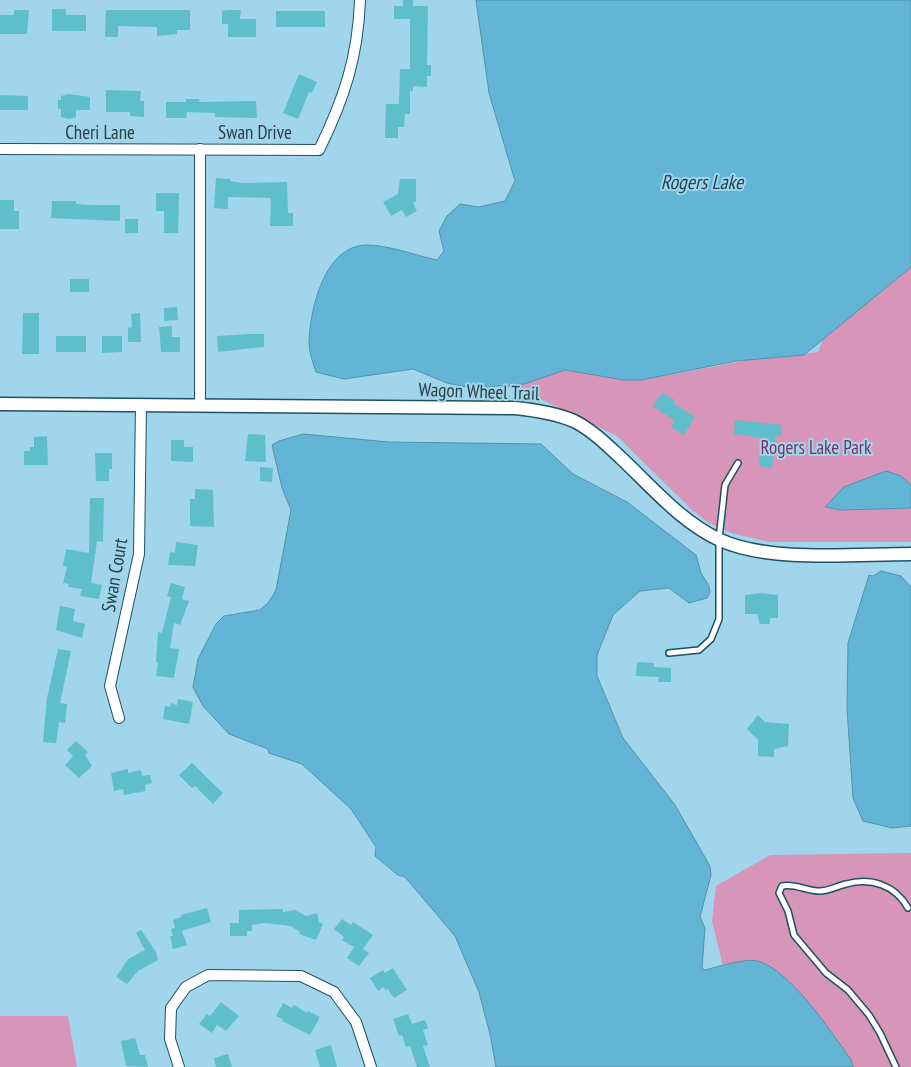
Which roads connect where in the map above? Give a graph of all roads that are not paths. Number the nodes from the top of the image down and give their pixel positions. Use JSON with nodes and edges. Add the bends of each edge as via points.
{"nodes":[{"id":1,"x":360,"y":0,"type":"edge"},
{"id":2,"x":0,"y":149,"type":"edge"},
{"id":3,"x":200,"y":149,"type":"junction"},
{"id":4,"x":0,"y":404,"type":"edge"},
{"id":5,"x":141,"y":405,"type":"junction"},
{"id":6,"x":200,"y":406,"type":"junction"},
{"id":7,"x":738,"y":463,"type":"dead end"},
{"id":8,"x":719,"y":540,"type":"junction"},
{"id":9,"x":911,"y":554,"type":"edge"},
{"id":10,"x":669,"y":653,"type":"dead end"},
{"id":11,"x":119,"y":718,"type":"dead end"},
{"id":12,"x":908,"y":908,"type":"dead end"},
{"id":13,"x":178,"y":1067,"type":"edge"},
{"id":14,"x":370,"y":1067,"type":"edge"},
{"id":15,"x":896,"y":1067,"type":"edge"}],
"edges":[{"from":1,"to":3,"type":"street","name":"Swan Drive","via":[[359,29],[351,72],[338,112],[319,150]]},
{"from":2,"to":3,"type":"street","name":"Cheri Lane"},
{"from":3,"to":6,"type":"street","name":"Swan Drive"},
{"from":4,"to":5,"type":"street","name":"Wagon Wheel Trail"},
{"from":5,"to":6,"type":"street","name":"Wagon Wheel Trail"},
{"from":5,"to":11,"type":"street","name":"Swan Court","via":[[138,554],[110,686]]},
{"from":6,"to":8,"type":"street","name":"Wagon Wheel Trail","via":[[515,408],[548,412],[598,436],[680,514]]},
{"from":7,"to":8,"type":"lane","via":[[725,485]]},
{"from":8,"to":9,"type":"street","name":"Wagon Wheel Trail","via":[[750,550],[783,554]]},
{"from":8,"to":10,"type":"lane","via":[[719,619],[711,640],[699,650]]},
{"from":12,"to":15,"type":"lane","via":[[902,896],[893,889],[864,881],[820,891],[791,884],[782,886],[779,893],[794,935],[826,973],[848,990],[869,1015]]},
{"from":13,"to":14,"type":"street","via":[[170,1039],[171,1008],[186,987],[208,975],[276,975],[301,976],[334,992],[356,1022]]}]}
